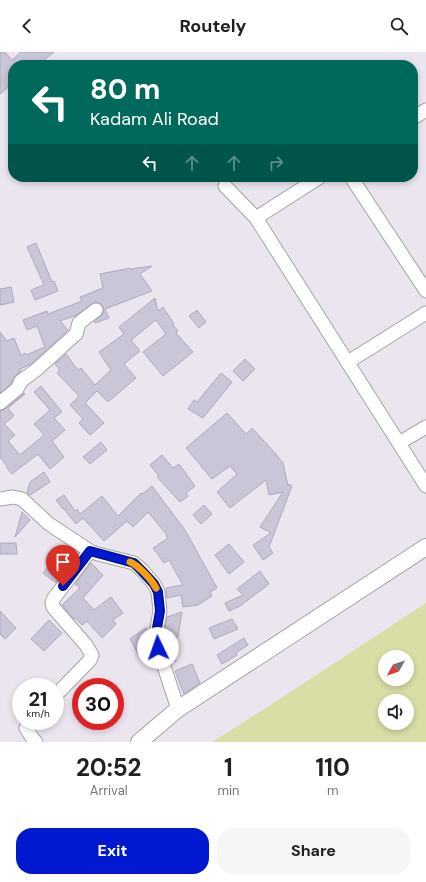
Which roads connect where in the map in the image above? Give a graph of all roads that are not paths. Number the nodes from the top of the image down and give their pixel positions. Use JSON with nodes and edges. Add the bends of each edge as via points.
{"nodes":[{"id":1,"x":312,"y":182,"type":"edge"},
{"id":2,"x":354,"y":182,"type":"edge"},
{"id":3,"x":226,"y":186,"type":"dead end"},
{"id":4,"x":256,"y":218,"type":"junction"},
{"id":5,"x":426,"y":291,"type":"edge"},
{"id":6,"x":96,"y":310,"type":"dead end"},
{"id":7,"x":426,"y":313,"type":"edge"},
{"id":8,"x":348,"y":362,"type":"junction"},
{"id":9,"x":0,"y":403,"type":"edge"},
{"id":10,"x":426,"y":426,"type":"edge"},
{"id":11,"x":399,"y":443,"type":"junction"},
{"id":12,"x":426,"y":486,"type":"edge"},
{"id":13,"x":0,"y":499,"type":"edge"},
{"id":14,"x":426,"y":547,"type":"edge"},
{"id":15,"x":90,"y":551,"type":"junction"},
{"id":16,"x":64,"y":687,"type":"edge"},
{"id":17,"x":178,"y":709,"type":"junction"},
{"id":18,"x":27,"y":730,"type":"edge"},
{"id":19,"x":36,"y":742,"type":"edge"},
{"id":20,"x":139,"y":742,"type":"edge"}],
"edges":[{"from":1,"to":4,"type":"street"},
{"from":2,"to":5,"type":"street"},
{"from":3,"to":4,"type":"street"},
{"from":4,"to":8,"type":"street"},
{"from":6,"to":9,"type":"street","via":[[79,323],[76,334],[21,381],[17,389]]},
{"from":7,"to":8,"type":"street"},
{"from":8,"to":11,"type":"street"},
{"from":10,"to":11,"type":"street"},
{"from":11,"to":12,"type":"street"},
{"from":13,"to":15,"type":"street","via":[[13,496],[22,499],[49,524]]},
{"from":14,"to":17,"type":"street"},
{"from":15,"to":16,"type":"street","via":[[52,603],[92,655]]},
{"from":15,"to":17,"type":"street","via":[[134,563],[154,584],[158,592],[160,611],[157,628],[158,648]]},
{"from":17,"to":20,"type":"street"},
{"from":18,"to":19,"type":"street"}]}
